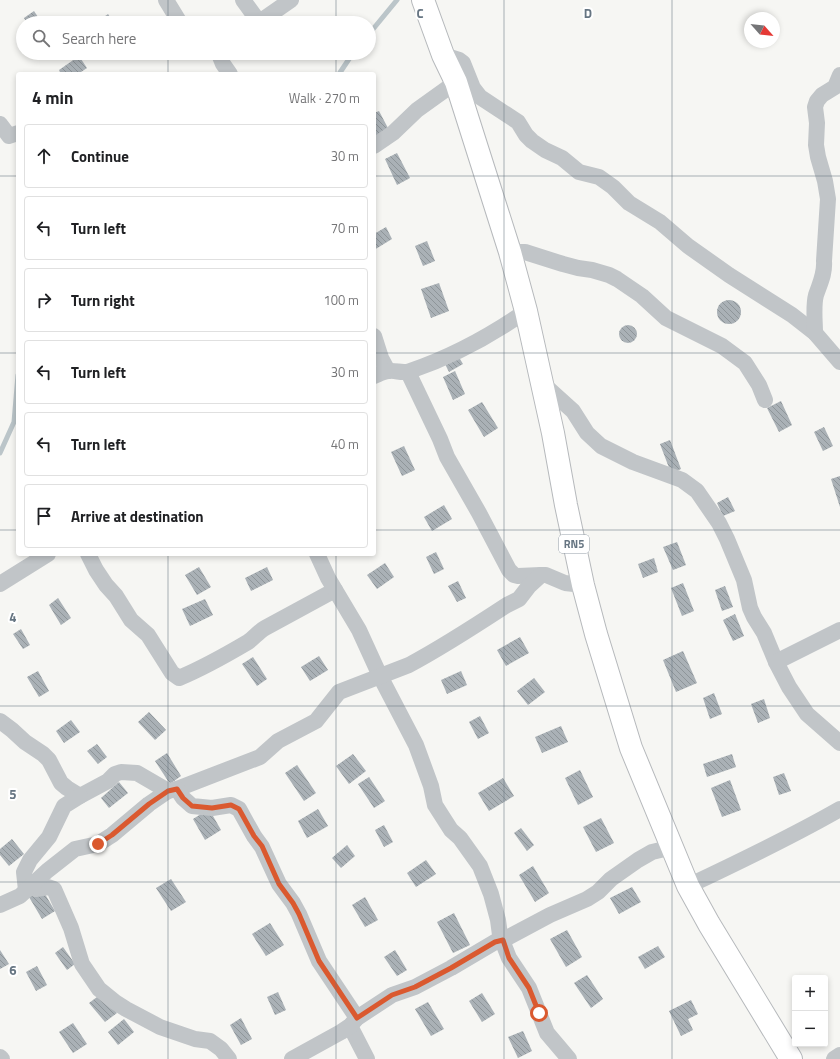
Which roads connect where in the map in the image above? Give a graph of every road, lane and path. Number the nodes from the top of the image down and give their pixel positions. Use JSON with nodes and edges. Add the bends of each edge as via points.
{"nodes":[{"id":1,"x":166,"y":0,"type":"edge"},
{"id":2,"x":243,"y":0,"type":"edge"},
{"id":3,"x":291,"y":0,"type":"edge"},
{"id":4,"x":424,"y":2,"type":"edge"},
{"id":5,"x":176,"y":16,"type":"edge"},
{"id":6,"x":255,"y":16,"type":"edge"},
{"id":7,"x":268,"y":16,"type":"edge"},
{"id":8,"x":443,"y":55,"type":"junction"},
{"id":9,"x":222,"y":60,"type":"edge"},
{"id":10,"x":229,"y":72,"type":"edge"},
{"id":11,"x":840,"y":75,"type":"edge"},
{"id":12,"x":456,"y":82,"type":"junction"},
{"id":13,"x":376,"y":145,"type":"edge"},
{"id":14,"x":510,"y":252,"type":"junction"},
{"id":15,"x":526,"y":311,"type":"junction"},
{"id":16,"x":815,"y":333,"type":"junction"},
{"id":17,"x":376,"y":342,"type":"edge"},
{"id":18,"x":840,"y":362,"type":"edge"},
{"id":19,"x":408,"y":372,"type":"junction"},
{"id":20,"x":381,"y":373,"type":"edge"},
{"id":21,"x":542,"y":383,"type":"junction"},
{"id":22,"x":766,"y":400,"type":"dead end"},
{"id":23,"x":45,"y":556,"type":"edge"},
{"id":24,"x":89,"y":556,"type":"edge"},
{"id":25,"x":318,"y":556,"type":"edge"},
{"id":26,"x":541,"y":575,"type":"junction"},
{"id":27,"x":0,"y":584,"type":"edge"},
{"id":28,"x":583,"y":585,"type":"junction"},
{"id":29,"x":335,"y":590,"type":"junction"},
{"id":30,"x":840,"y":630,"type":"edge"},
{"id":31,"x":776,"y":662,"type":"junction"},
{"id":32,"x":380,"y":676,"type":"junction"},
{"id":33,"x":0,"y":722,"type":"edge"},
{"id":34,"x":840,"y":743,"type":"edge"},
{"id":35,"x":172,"y":790,"type":"junction"},
{"id":36,"x":80,"y":796,"type":"junction"},
{"id":37,"x":840,"y":808,"type":"edge"},
{"id":38,"x":673,"y":847,"type":"junction"},
{"id":39,"x":688,"y":886,"type":"junction"},
{"id":40,"x":28,"y":888,"type":"junction"},
{"id":41,"x":0,"y":905,"type":"edge"},
{"id":42,"x":503,"y":940,"type":"junction"},
{"id":43,"x":353,"y":1022,"type":"junction"},
{"id":44,"x":840,"y":1055,"type":"edge"},
{"id":45,"x":229,"y":1059,"type":"edge"},
{"id":46,"x":292,"y":1059,"type":"edge"},
{"id":47,"x":367,"y":1059,"type":"edge"},
{"id":48,"x":568,"y":1059,"type":"edge"},
{"id":49,"x":791,"y":1059,"type":"edge"},
{"id":50,"x":834,"y":1059,"type":"edge"}],
"edges":[{"from":1,"to":5,"type":"street"},
{"from":2,"to":6,"type":"street"},
{"from":3,"to":7,"type":"street"},
{"from":4,"to":8,"type":"highway","number":"RN5"},
{"from":8,"to":12,"type":"highway","number":"RN5"},
{"from":8,"to":16,"type":"street","via":[[463,63],[473,88],[480,97],[515,120],[532,141],[562,158],[579,172],[598,177],[613,187],[629,203],[660,222],[688,246]]},
{"from":9,"to":10,"type":"street"},
{"from":11,"to":16,"type":"street","via":[[835,88],[822,95],[815,107],[816,145],[828,199],[825,268],[816,296]]},
{"from":12,"to":13,"type":"street"},
{"from":12,"to":14,"type":"highway","number":"RN5"},
{"from":14,"to":15,"type":"highway","number":"RN5"},
{"from":14,"to":22,"type":"street","via":[[525,252],[616,279],[642,296],[666,318],[722,346],[745,363]]},
{"from":15,"to":19,"type":"street","via":[[480,340]]},
{"from":15,"to":21,"type":"highway","number":"RN5"},
{"from":16,"to":18,"type":"street"},
{"from":17,"to":20,"type":"street","via":[[381,358]]},
{"from":19,"to":20,"type":"street"},
{"from":19,"to":26,"type":"street","via":[[447,457],[510,570],[518,576]]},
{"from":21,"to":28,"type":"highway","number":"RN5"},
{"from":21,"to":31,"type":"street","via":[[573,411],[587,433],[601,446],[633,462],[682,480],[697,491],[727,539],[744,580],[750,608]]},
{"from":23,"to":27,"type":"street"},
{"from":24,"to":29,"type":"street","via":[[131,620],[148,635],[172,673],[179,678],[204,668],[249,641],[264,628]]},
{"from":25,"to":29,"type":"street"},
{"from":26,"to":28,"type":"street","via":[[565,583]]},
{"from":26,"to":32,"type":"street","via":[[514,602],[467,632],[409,665]]},
{"from":28,"to":38,"type":"highway","number":"RN5","via":[[631,748]]},
{"from":29,"to":32,"type":"street","via":[[359,630]]},
{"from":30,"to":31,"type":"street"},
{"from":31,"to":34,"type":"street","via":[[807,714]]},
{"from":32,"to":35,"type":"street","via":[[339,692],[316,721],[278,741],[260,757]]},
{"from":32,"to":42,"type":"street","via":[[416,745],[435,805],[483,872]]},
{"from":33,"to":36,"type":"street","via":[[43,754],[61,783]]},
{"from":35,"to":36,"type":"street","via":[[137,773],[121,772],[108,782]]},
{"from":35,"to":40,"type":"street","via":[[149,804],[98,844],[75,850]]},
{"from":35,"to":43,"type":"street","via":[[192,806],[212,808],[231,805],[239,809],[262,846],[279,884],[299,914],[319,961]]},
{"from":36,"to":40,"type":"street","via":[[64,806],[49,837],[30,860],[24,872]]},
{"from":37,"to":39,"type":"street","via":[[789,837]]},
{"from":38,"to":39,"type":"highway","number":"RN5"},
{"from":38,"to":42,"type":"street","via":[[652,852],[611,879],[607,885],[587,899]]},
{"from":39,"to":49,"type":"highway","number":"RN5"},
{"from":40,"to":41,"type":"street","via":[[20,896]]},
{"from":40,"to":45,"type":"street","via":[[54,889],[71,928],[82,964],[99,989],[121,1006],[160,1027],[210,1041]]},
{"from":42,"to":43,"type":"street","via":[[495,942],[415,987],[392,995]]},
{"from":42,"to":48,"type":"street","via":[[512,964],[529,988],[547,1033]]},
{"from":43,"to":46,"type":"street","via":[[341,1032]]},
{"from":43,"to":47,"type":"street"},
{"from":44,"to":50,"type":"street"}]}
